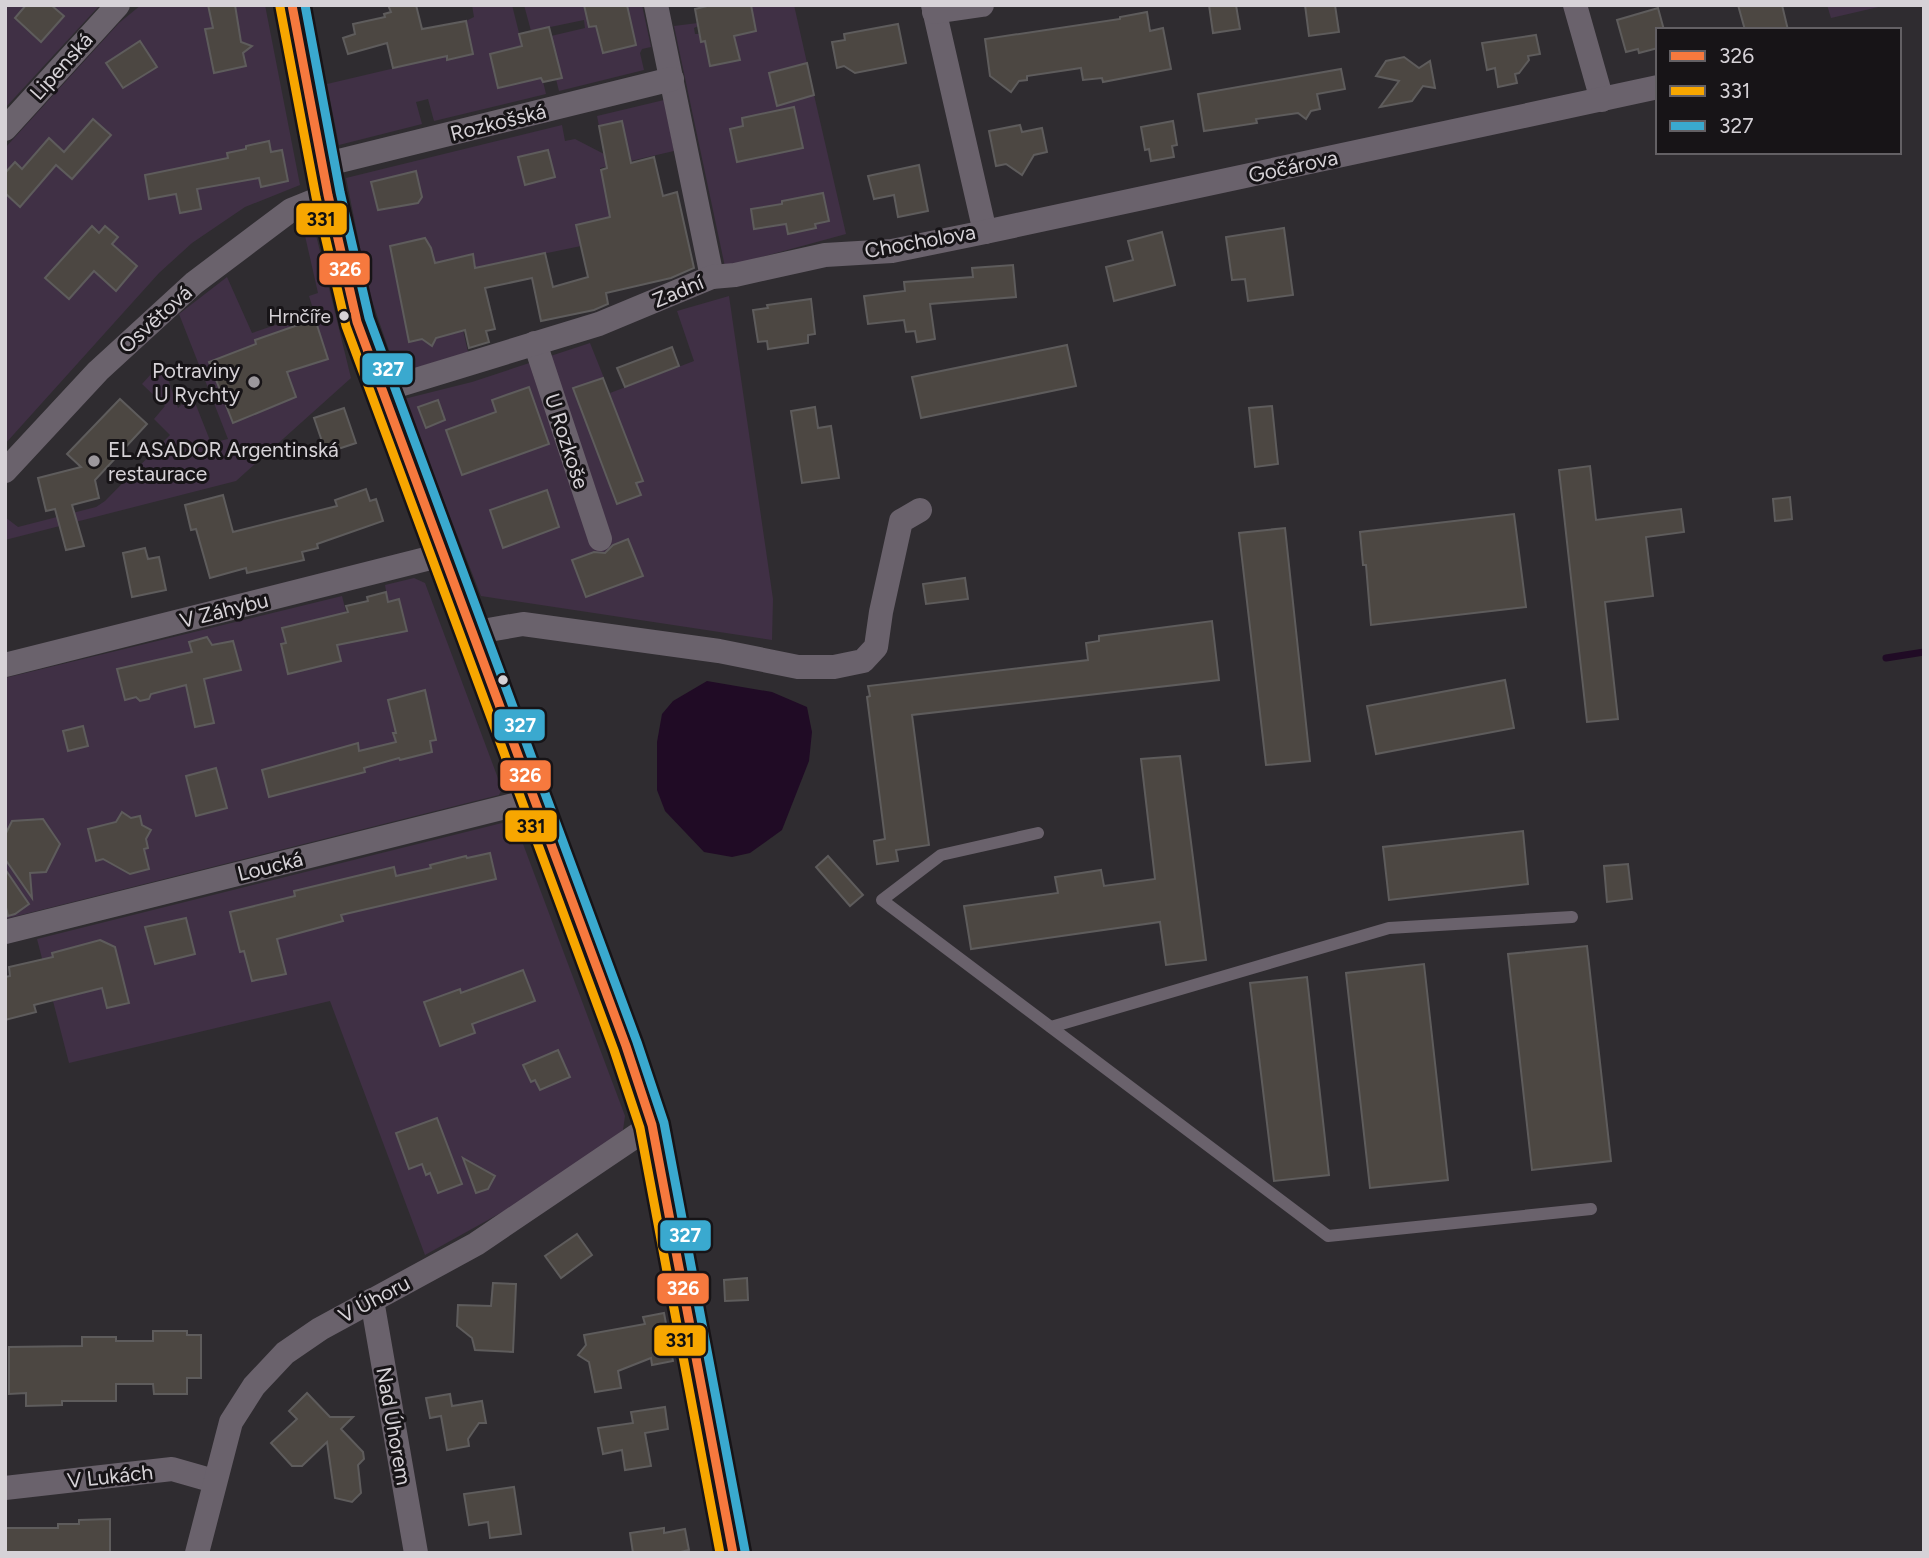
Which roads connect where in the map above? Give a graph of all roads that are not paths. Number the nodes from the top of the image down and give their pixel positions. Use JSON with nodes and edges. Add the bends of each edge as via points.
{"nodes":[{"id":1,"x":118,"y":5,"type":"edge"},
{"id":2,"x":292,"y":5,"type":"edge"},
{"id":3,"x":656,"y":5,"type":"edge"},
{"id":4,"x":982,"y":5,"type":"edge"},
{"id":5,"x":1575,"y":5,"type":"edge"},
{"id":6,"x":933,"y":9,"type":"edge"},
{"id":7,"x":672,"y":79,"type":"junction"},
{"id":8,"x":1656,"y":87,"type":"edge"},
{"id":9,"x":1602,"y":100,"type":"junction"},
{"id":10,"x":5,"y":129,"type":"edge"},
{"id":11,"x":323,"y":165,"type":"junction"},
{"id":12,"x":328,"y":195,"type":"junction"},
{"id":13,"x":985,"y":232,"type":"junction"},
{"id":14,"x":712,"y":277,"type":"junction"},
{"id":15,"x":535,"y":343,"type":"junction"},
{"id":16,"x":382,"y":392,"type":"junction"},
{"id":17,"x":5,"y":471,"type":"edge"},
{"id":18,"x":920,"y":510,"type":"dead end"},
{"id":19,"x":600,"y":538,"type":"dead end"},
{"id":20,"x":442,"y":555,"type":"junction"},
{"id":21,"x":471,"y":633,"type":"junction"},
{"id":22,"x":5,"y":665,"type":"edge"},
{"id":23,"x":534,"y":800,"type":"junction"},
{"id":24,"x":1038,"y":833,"type":"dead end"},
{"id":25,"x":1572,"y":917,"type":"dead end"},
{"id":26,"x":5,"y":932,"type":"edge"},
{"id":27,"x":1051,"y":1027,"type":"junction"},
{"id":28,"x":652,"y":1125,"type":"junction"},
{"id":29,"x":1591,"y":1209,"type":"dead end"},
{"id":30,"x":372,"y":1300,"type":"junction"},
{"id":31,"x":214,"y":1481,"type":"junction"},
{"id":32,"x":5,"y":1488,"type":"edge"},
{"id":33,"x":197,"y":1553,"type":"edge"},
{"id":34,"x":416,"y":1553,"type":"edge"},
{"id":35,"x":733,"y":1553,"type":"edge"}],
"edges":[{"from":1,"to":10,"type":"street","name":"Lipenská"},
{"from":2,"to":11,"type":"street"},
{"from":3,"to":7,"type":"street","name":"Zadní"},
{"from":4,"to":6,"type":"street"},
{"from":5,"to":9,"type":"street"},
{"from":6,"to":13,"type":"street","name":"Chocholova"},
{"from":7,"to":11,"type":"street","name":"Rozkošská"},
{"from":7,"to":14,"type":"street","name":"Zadní"},
{"from":8,"to":9,"type":"street","name":"Gočárova"},
{"from":9,"to":13,"type":"street","name":"Gočárova"},
{"from":11,"to":12,"type":"street"},
{"from":12,"to":16,"type":"street","via":[[356,322]]},
{"from":12,"to":17,"type":"street","name":"Osvětová","via":[[291,211],[194,283],[98,372]]},
{"from":13,"to":14,"type":"street","name":"Chocholova","via":[[892,251],[825,255]]},
{"from":14,"to":15,"type":"street","name":"Zadní","via":[[599,324]]},
{"from":15,"to":16,"type":"street","name":"Zadní"},
{"from":15,"to":19,"type":"street","name":"U Rozkoše"},
{"from":16,"to":20,"type":"street"},
{"from":18,"to":21,"type":"street","via":[[901,521],[876,647],[863,661],[798,667],[719,651],[523,624]]},
{"from":20,"to":21,"type":"street"},
{"from":20,"to":22,"type":"street","name":"V Záhybu"},
{"from":21,"to":23,"type":"street"},
{"from":23,"to":26,"type":"street","name":"Loucká"},
{"from":23,"to":28,"type":"street"},
{"from":24,"to":27,"type":"lane","via":[[941,855],[882,900]]},
{"from":25,"to":27,"type":"lane","via":[[1389,928]]},
{"from":27,"to":29,"type":"lane","via":[[1328,1236]]},
{"from":28,"to":30,"type":"street","name":"V Úhoru","via":[[476,1244]]},
{"from":28,"to":35,"type":"street"},
{"from":30,"to":31,"type":"street","name":"V Úhoru","via":[[285,1353],[254,1386],[231,1422]]},
{"from":30,"to":34,"type":"street","name":"Nad Úhorem"},
{"from":31,"to":32,"type":"street","name":"V Lukách","via":[[172,1469]]},
{"from":31,"to":33,"type":"street","name":"V Úhoru"}]}
